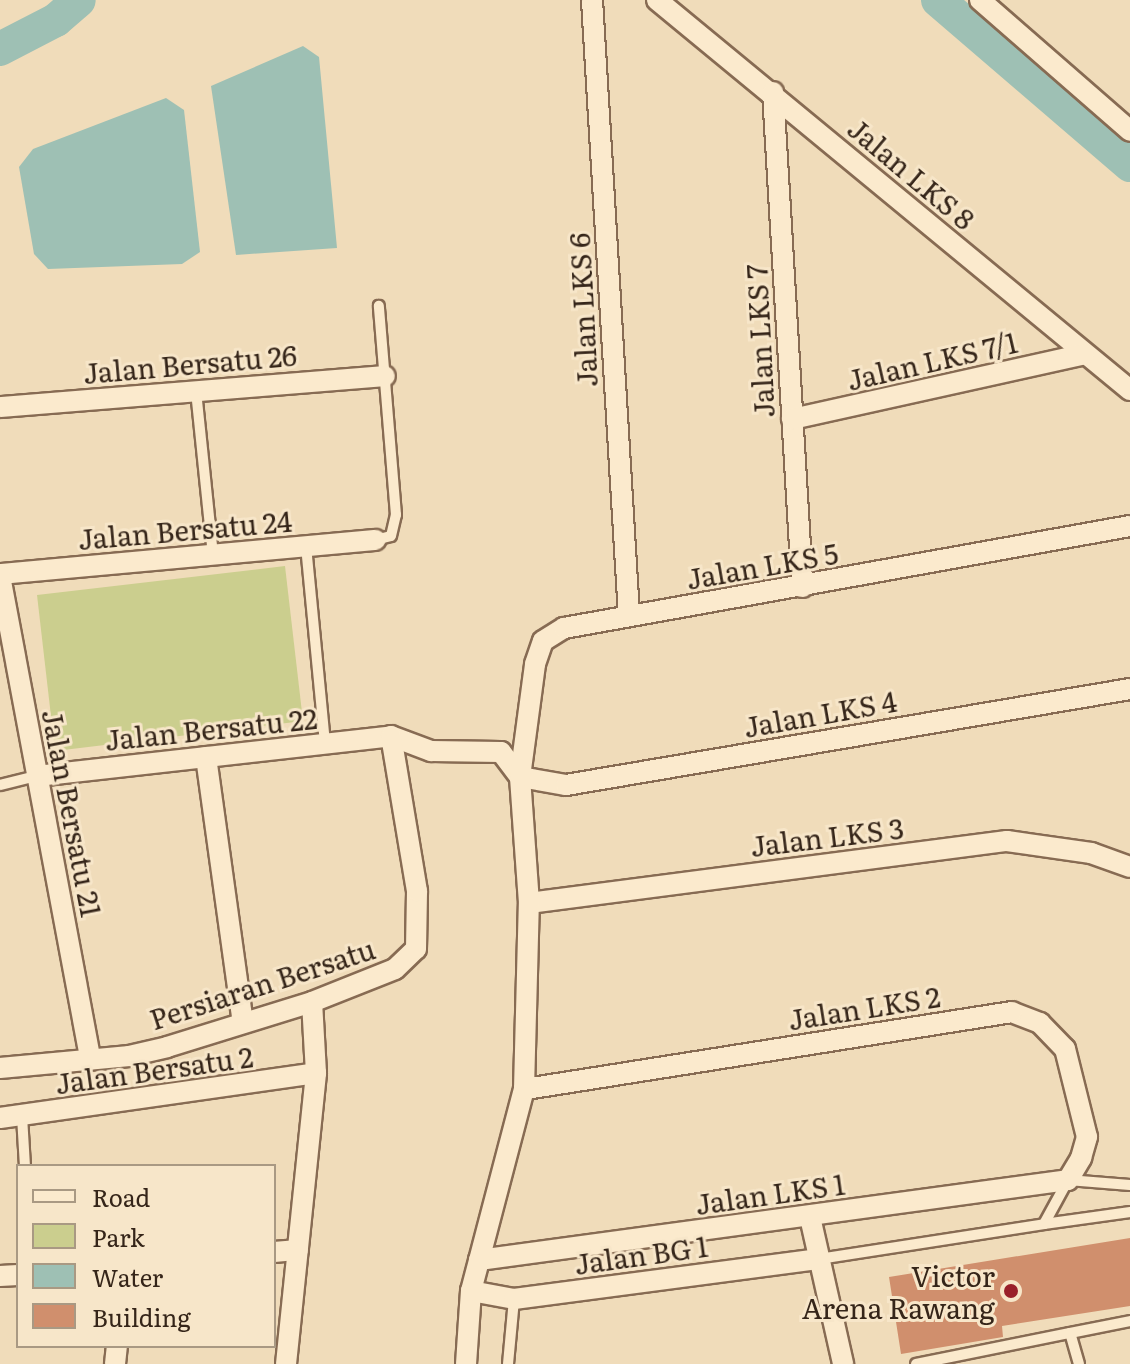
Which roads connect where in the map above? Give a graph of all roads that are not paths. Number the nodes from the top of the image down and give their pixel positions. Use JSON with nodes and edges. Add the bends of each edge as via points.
{"nodes":[{"id":1,"x":592,"y":0,"type":"edge"},
{"id":2,"x":657,"y":0,"type":"edge"},
{"id":3,"x":980,"y":0,"type":"edge"},
{"id":4,"x":773,"y":92,"type":"junction"},
{"id":5,"x":1130,"y":131,"type":"edge"},
{"id":6,"x":379,"y":306,"type":"dead end"},
{"id":7,"x":1084,"y":354,"type":"junction"},
{"id":8,"x":385,"y":376,"type":"junction"},
{"id":9,"x":1130,"y":390,"type":"edge"},
{"id":10,"x":196,"y":391,"type":"junction"},
{"id":11,"x":0,"y":407,"type":"edge"},
{"id":12,"x":792,"y":419,"type":"junction"},
{"id":13,"x":1130,"y":526,"type":"edge"},
{"id":14,"x":375,"y":540,"type":"joint"},
{"id":15,"x":306,"y":546,"type":"junction"},
{"id":16,"x":213,"y":555,"type":"junction"},
{"id":17,"x":0,"y":575,"type":"edge"},
{"id":18,"x":802,"y":587,"type":"junction"},
{"id":19,"x":629,"y":616,"type":"junction"},
{"id":20,"x":1130,"y":689,"type":"edge"},
{"id":21,"x":391,"y":736,"type":"junction"},
{"id":22,"x":325,"y":744,"type":"junction"},
{"id":23,"x":206,"y":757,"type":"junction"},
{"id":24,"x":37,"y":776,"type":"junction"},
{"id":25,"x":520,"y":777,"type":"junction"},
{"id":26,"x":0,"y":785,"type":"edge"},
{"id":27,"x":1130,"y":867,"type":"edge"},
{"id":28,"x":529,"y":903,"type":"junction"},
{"id":29,"x":312,"y":1002,"type":"junction"},
{"id":30,"x":243,"y":1022,"type":"junction"},
{"id":31,"x":91,"y":1060,"type":"junction"},
{"id":32,"x":0,"y":1068,"type":"edge"},
{"id":33,"x":316,"y":1073,"type":"junction"},
{"id":34,"x":524,"y":1089,"type":"junction"},
{"id":35,"x":22,"y":1116,"type":"junction"},
{"id":36,"x":0,"y":1118,"type":"edge"},
{"id":37,"x":25,"y":1164,"type":"edge"},
{"id":38,"x":1068,"y":1180,"type":"junction"},
{"id":39,"x":1130,"y":1185,"type":"edge"},
{"id":40,"x":1130,"y":1212,"type":"edge"},
{"id":41,"x":810,"y":1217,"type":"junction"},
{"id":42,"x":1044,"y":1224,"type":"junction"},
{"id":43,"x":298,"y":1250,"type":"junction"},
{"id":44,"x":276,"y":1252,"type":"edge"},
{"id":45,"x":819,"y":1259,"type":"junction"},
{"id":46,"x":479,"y":1260,"type":"junction"},
{"id":47,"x":471,"y":1291,"type":"junction"},
{"id":48,"x":514,"y":1299,"type":"junction"},
{"id":49,"x":1130,"y":1321,"type":"edge"},
{"id":50,"x":1070,"y":1333,"type":"junction"},
{"id":51,"x":286,"y":1364,"type":"edge"},
{"id":52,"x":466,"y":1364,"type":"edge"},
{"id":53,"x":508,"y":1364,"type":"edge"},
{"id":54,"x":843,"y":1364,"type":"edge"},
{"id":55,"x":916,"y":1364,"type":"edge"},
{"id":56,"x":1079,"y":1364,"type":"edge"}],
"edges":[{"from":1,"to":19,"type":"street","name":"Jalan LKS 6"},
{"from":2,"to":4,"type":"street","name":"Jalan LKS 8"},
{"from":3,"to":5,"type":"street"},
{"from":4,"to":7,"type":"street","name":"Jalan LKS 8"},
{"from":4,"to":12,"type":"street","name":"Jalan LKS 7"},
{"from":6,"to":8,"type":"lane"},
{"from":7,"to":9,"type":"street","name":"Jalan LKS 8"},
{"from":7,"to":12,"type":"street","name":"Jalan LKS 7/1"},
{"from":8,"to":10,"type":"street","name":"Jalan Bersatu 26"},
{"from":8,"to":14,"type":"lane","via":[[396,515],[391,536]]},
{"from":10,"to":11,"type":"street","name":"Jalan Bersatu 26"},
{"from":10,"to":16,"type":"lane"},
{"from":12,"to":18,"type":"street","name":"Jalan LKS 7"},
{"from":13,"to":18,"type":"street","name":"Jalan LKS 5"},
{"from":14,"to":15,"type":"street","name":"Jalan Bersatu 24"},
{"from":15,"to":16,"type":"street","name":"Jalan Bersatu 24"},
{"from":15,"to":22,"type":"lane"},
{"from":16,"to":17,"type":"street","name":"Jalan Bersatu 24"},
{"from":17,"to":24,"type":"street","name":"Jalan Bersatu 21"},
{"from":18,"to":19,"type":"street","name":"Jalan LKS 5"},
{"from":19,"to":25,"type":"street","name":"Jalan LKS 5","via":[[564,628],[543,641],[535,664]]},
{"from":20,"to":25,"type":"street","name":"Jalan LKS 4","via":[[566,785]]},
{"from":21,"to":22,"type":"street","name":"Jalan Bersatu 22"},
{"from":21,"to":25,"type":"street","via":[[431,751],[501,752]]},
{"from":21,"to":29,"type":"street","name":"Persiaran Bersatu","via":[[417,891],[416,949],[395,969]]},
{"from":22,"to":23,"type":"street","name":"Jalan Bersatu 22"},
{"from":23,"to":24,"type":"street","name":"Jalan Bersatu 22"},
{"from":23,"to":30,"type":"street"},
{"from":24,"to":26,"type":"lane"},
{"from":24,"to":31,"type":"street","name":"Jalan Bersatu 21"},
{"from":25,"to":28,"type":"street","name":"Jalan LKS 5"},
{"from":27,"to":28,"type":"street","name":"Jalan LKS 3","via":[[1091,853],[1007,841]]},
{"from":28,"to":34,"type":"street","name":"Jalan LKS 5"},
{"from":29,"to":30,"type":"street","name":"Persiaran Bersatu"},
{"from":29,"to":33,"type":"street"},
{"from":30,"to":31,"type":"street","name":"Persiaran Bersatu","via":[[167,1047]]},
{"from":31,"to":32,"type":"street","name":"Persiaran Bersatu"},
{"from":33,"to":35,"type":"street","name":"Jalan Bersatu 2"},
{"from":33,"to":43,"type":"street"},
{"from":34,"to":38,"type":"street","name":"Jalan LKS 2","via":[[1012,1012],[1040,1023],[1065,1049],[1087,1137]]},
{"from":34,"to":46,"type":"street","name":"Jalan LKS 5"},
{"from":35,"to":36,"type":"street","name":"Jalan Bersatu 2"},
{"from":35,"to":37,"type":"lane"},
{"from":38,"to":39,"type":"lane"},
{"from":38,"to":41,"type":"street","name":"Jalan LKS 1"},
{"from":38,"to":42,"type":"lane"},
{"from":40,"to":42,"type":"lane"},
{"from":41,"to":45,"type":"street"},
{"from":41,"to":46,"type":"street","name":"Jalan LKS 1"},
{"from":42,"to":45,"type":"lane"},
{"from":43,"to":44,"type":"street"},
{"from":43,"to":51,"type":"street"},
{"from":45,"to":48,"type":"street","name":"Jalan BG 1"},
{"from":45,"to":54,"type":"street"},
{"from":46,"to":47,"type":"street","name":"Jalan LKS 5"},
{"from":47,"to":48,"type":"street","name":"Jalan BG 1"},
{"from":47,"to":52,"type":"street","name":"Jalan LKS 5"},
{"from":48,"to":53,"type":"lane"},
{"from":49,"to":50,"type":"lane"},
{"from":50,"to":55,"type":"lane"},
{"from":50,"to":56,"type":"lane"}]}
